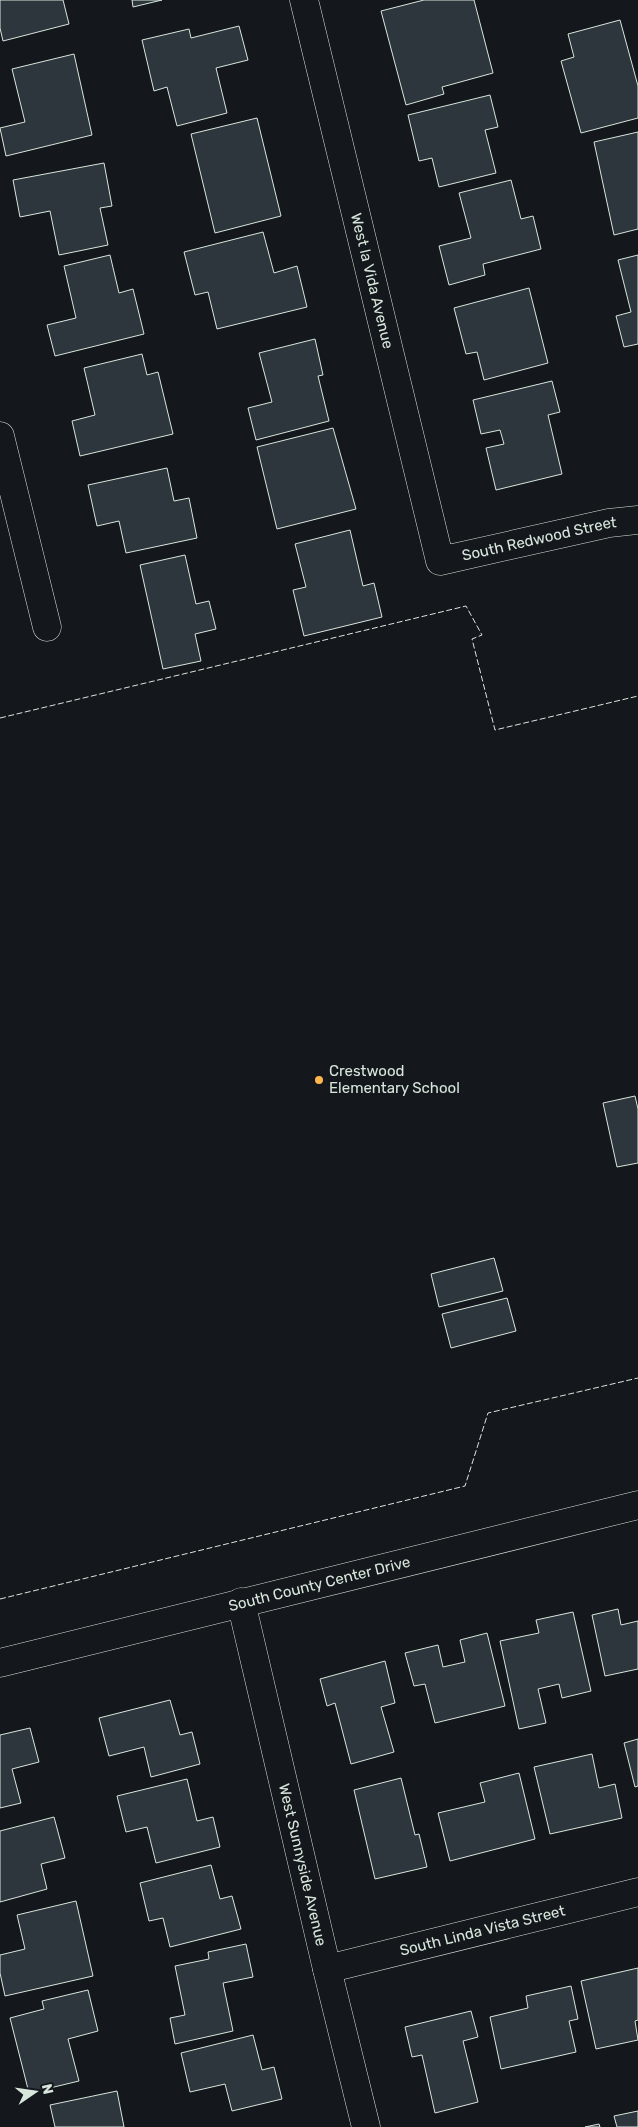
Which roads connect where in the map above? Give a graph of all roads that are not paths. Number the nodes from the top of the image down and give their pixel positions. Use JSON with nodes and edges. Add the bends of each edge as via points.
{"nodes":[{"id":1,"x":304,"y":0,"type":"edge"},
{"id":2,"x":0,"y":436,"type":"edge"},
{"id":3,"x":638,"y":520,"type":"edge"},
{"id":4,"x":440,"y":561,"type":"joint"},
{"id":5,"x":46,"y":627,"type":"dead end"},
{"id":6,"x":638,"y":1505,"type":"edge"},
{"id":7,"x":241,"y":1602,"type":"junction"},
{"id":8,"x":0,"y":1663,"type":"edge"},
{"id":9,"x":638,"y":1892,"type":"edge"},
{"id":10,"x":327,"y":1969,"type":"junction"},
{"id":11,"x":366,"y":2127,"type":"edge"}],
"edges":[{"from":1,"to":4,"type":"street","name":"West la Vida Avenue"},
{"from":2,"to":5,"type":"street"},
{"from":3,"to":4,"type":"street","name":"South Redwood Street","via":[[609,523]]},
{"from":6,"to":7,"type":"street","name":"South County Center Drive"},
{"from":7,"to":8,"type":"street","name":"South County Center Drive"},
{"from":7,"to":10,"type":"street","name":"West Sunnyside Avenue"},
{"from":9,"to":10,"type":"street","name":"South Linda Vista Street"},
{"from":10,"to":11,"type":"street","name":"West Sunnyside Avenue"}]}
